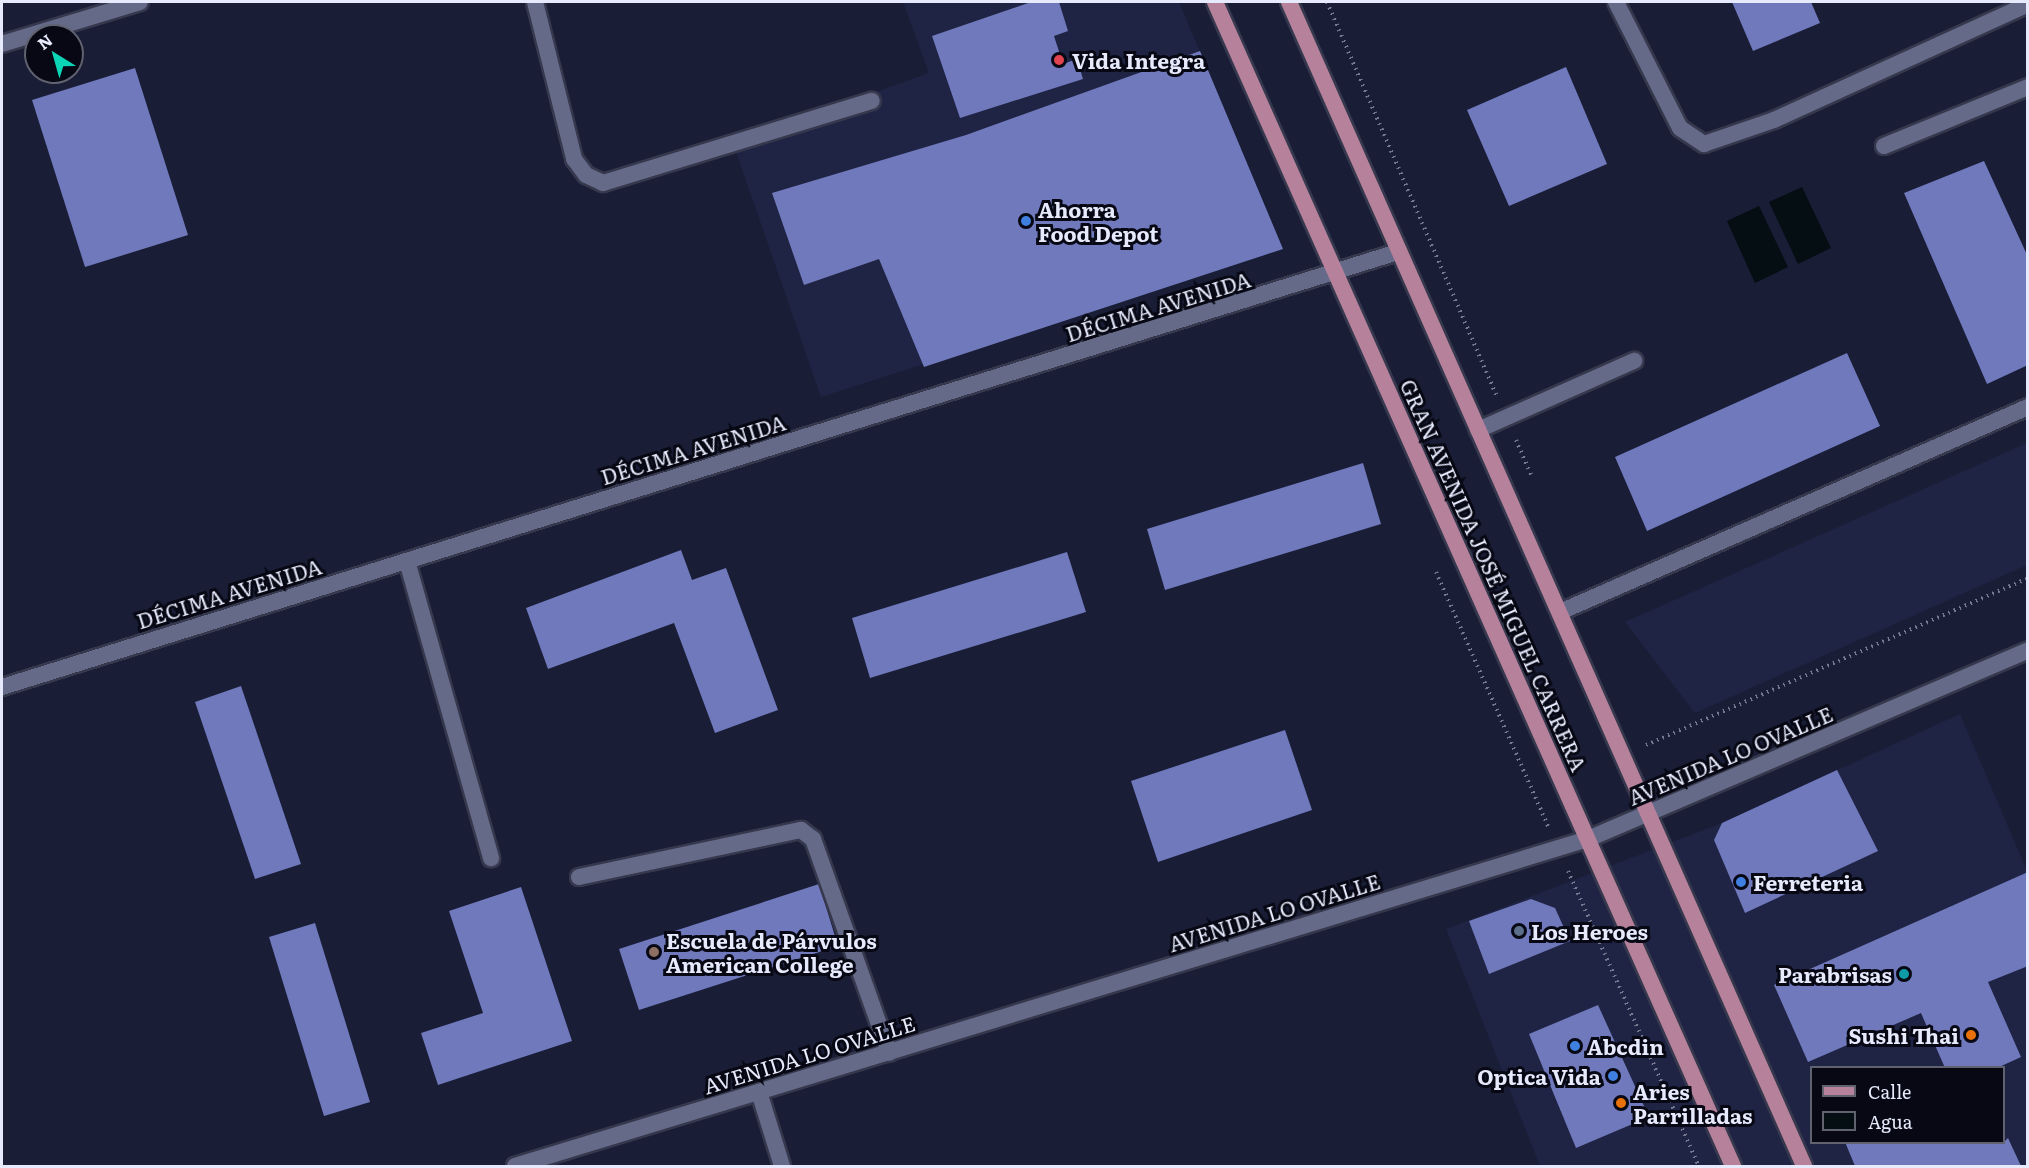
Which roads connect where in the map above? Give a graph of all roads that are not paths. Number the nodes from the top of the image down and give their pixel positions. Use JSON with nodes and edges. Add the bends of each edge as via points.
{"nodes":[{"id":1,"x":140,"y":2,"type":"edge"},
{"id":2,"x":535,"y":2,"type":"edge"},
{"id":3,"x":1215,"y":2,"type":"edge"},
{"id":4,"x":1289,"y":2,"type":"edge"},
{"id":5,"x":1616,"y":2,"type":"edge"},
{"id":6,"x":2028,"y":4,"type":"edge"},
{"id":7,"x":2,"y":44,"type":"edge"},
{"id":8,"x":2028,"y":87,"type":"edge"},
{"id":9,"x":872,"y":101,"type":"dead end"},
{"id":10,"x":1884,"y":146,"type":"dead end"},
{"id":11,"x":1398,"y":252,"type":"junction"},
{"id":12,"x":1335,"y":275,"type":"junction"},
{"id":13,"x":1634,"y":362,"type":"dead end"},
{"id":14,"x":2028,"y":407,"type":"edge"},
{"id":15,"x":1478,"y":430,"type":"junction"},
{"id":16,"x":407,"y":561,"type":"junction"},
{"id":17,"x":1560,"y":612,"type":"junction"},
{"id":18,"x":2028,"y":650,"type":"edge"},
{"id":19,"x":2,"y":687,"type":"edge"},
{"id":20,"x":1651,"y":814,"type":"junction"},
{"id":21,"x":1588,"y":839,"type":"junction"},
{"id":22,"x":491,"y":858,"type":"dead end"},
{"id":23,"x":579,"y":877,"type":"dead end"},
{"id":24,"x":889,"y":1053,"type":"junction"},
{"id":25,"x":759,"y":1092,"type":"junction"},
{"id":26,"x":515,"y":1167,"type":"edge"},
{"id":27,"x":782,"y":1167,"type":"edge"},
{"id":28,"x":1733,"y":1167,"type":"edge"},
{"id":29,"x":1804,"y":1167,"type":"edge"}],
"edges":[{"from":1,"to":7,"type":"street"},
{"from":2,"to":9,"type":"street","via":[[574,159],[586,175],[603,183]]},
{"from":3,"to":12,"type":"main road","name":"GRAN AVENIDA JOSÉ MIGUEL CARRERA"},
{"from":4,"to":11,"type":"main road","name":"GRAN AVENIDA JOSÉ MIGUEL CARRERA"},
{"from":5,"to":6,"type":"street","via":[[1680,128],[1704,144],[1774,120]]},
{"from":8,"to":10,"type":"street"},
{"from":11,"to":12,"type":"street","name":"DÉCIMA AVENIDA"},
{"from":11,"to":15,"type":"main road","name":"GRAN AVENIDA JOSÉ MIGUEL CARRERA"},
{"from":12,"to":16,"type":"street","name":"DÉCIMA AVENIDA"},
{"from":12,"to":21,"type":"main road","name":"GRAN AVENIDA JOSÉ MIGUEL CARRERA"},
{"from":13,"to":15,"type":"street"},
{"from":14,"to":17,"type":"street"},
{"from":15,"to":17,"type":"main road","name":"GRAN AVENIDA JOSÉ MIGUEL CARRERA"},
{"from":16,"to":19,"type":"street","name":"DÉCIMA AVENIDA"},
{"from":16,"to":22,"type":"street"},
{"from":17,"to":20,"type":"main road","name":"GRAN AVENIDA JOSÉ MIGUEL CARRERA"},
{"from":18,"to":20,"type":"street","name":"AVENIDA LO OVALLE"},
{"from":20,"to":21,"type":"street","name":"AVENIDA LO OVALLE"},
{"from":20,"to":29,"type":"main road","name":"GRAN AVENIDA JOSÉ MIGUEL CARRERA"},
{"from":21,"to":24,"type":"street","name":"AVENIDA LO OVALLE"},
{"from":21,"to":28,"type":"main road","name":"GRAN AVENIDA JOSÉ MIGUEL CARRERA"},
{"from":23,"to":24,"type":"street","via":[[801,830],[813,839]]},
{"from":24,"to":25,"type":"street","name":"AVENIDA LO OVALLE"},
{"from":25,"to":26,"type":"street","name":"AVENIDA LO OVALLE"},
{"from":25,"to":27,"type":"street"}]}
